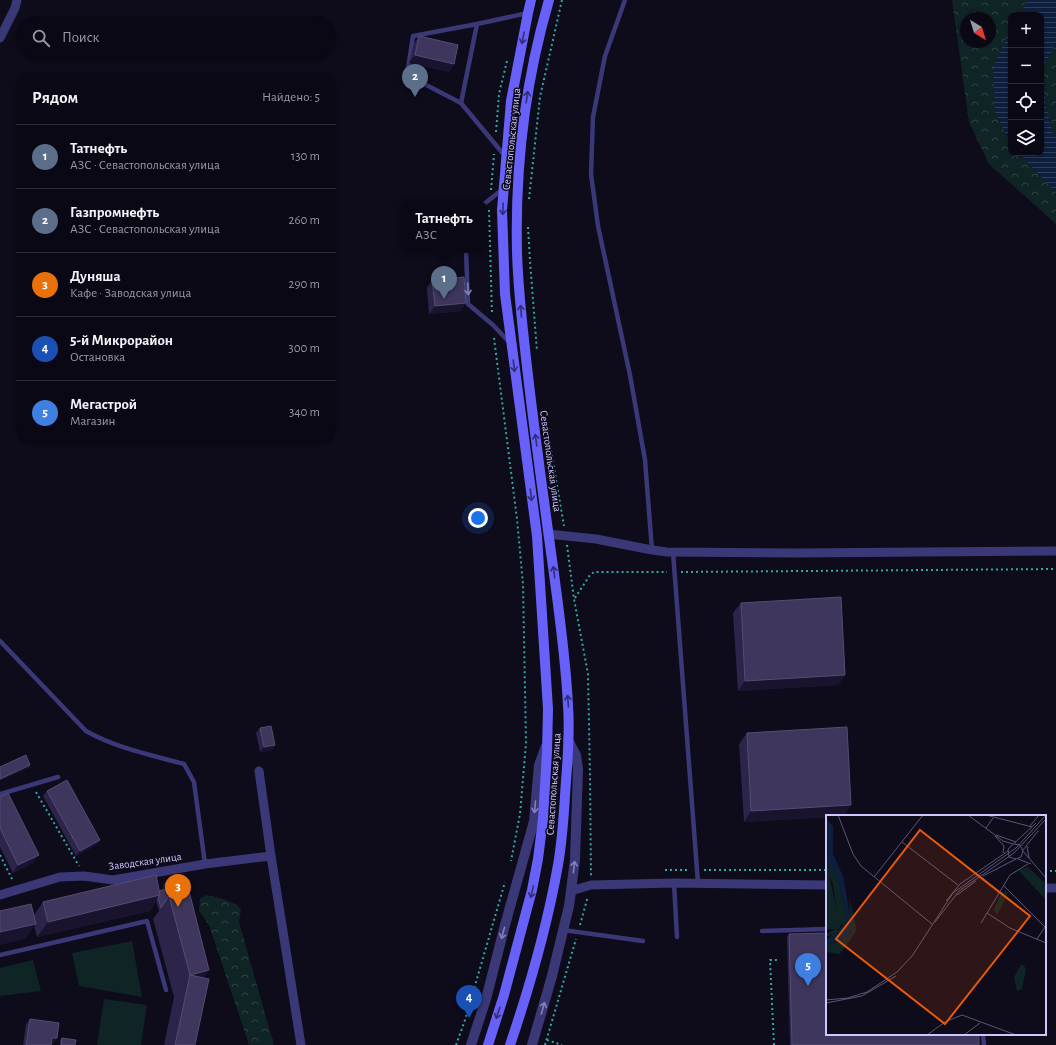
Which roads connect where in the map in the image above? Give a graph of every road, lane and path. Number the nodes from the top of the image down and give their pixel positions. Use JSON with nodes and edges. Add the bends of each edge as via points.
{"nodes":[{"id":1,"x":17,"y":0,"type":"edge"},
{"id":2,"x":532,"y":0,"type":"edge"},
{"id":3,"x":549,"y":0,"type":"edge"},
{"id":4,"x":562,"y":0,"type":"edge"},
{"id":5,"x":625,"y":0,"type":"edge"},
{"id":6,"x":528,"y":13,"type":"junction"},
{"id":7,"x":477,"y":24,"type":"junction"},
{"id":8,"x":0,"y":38,"type":"edge"},
{"id":9,"x":508,"y":57,"type":"dead end"},
{"id":10,"x":461,"y":103,"type":"junction"},
{"id":11,"x":496,"y":132,"type":"dead end"},
{"id":12,"x":494,"y":147,"type":"dead end"},
{"id":13,"x":506,"y":157,"type":"junction"},
{"id":14,"x":504,"y":188,"type":"junction"},
{"id":15,"x":490,"y":200,"type":"junction"},
{"id":16,"x":487,"y":202,"type":"edge"},
{"id":17,"x":529,"y":202,"type":"dead end"},
{"id":18,"x":528,"y":224,"type":"dead end"},
{"id":19,"x":466,"y":253,"type":"edge"},
{"id":20,"x":493,"y":325,"type":"junction"},
{"id":21,"x":512,"y":345,"type":"junction"},
{"id":22,"x":537,"y":353,"type":"dead end"},
{"id":23,"x":544,"y":414,"type":"dead end"},
{"id":24,"x":548,"y":534,"type":"junction"},
{"id":25,"x":565,"y":536,"type":"junction"},
{"id":26,"x":652,"y":550,"type":"junction"},
{"id":27,"x":1056,"y":551,"type":"edge"},
{"id":28,"x":673,"y":552,"type":"junction"},
{"id":29,"x":1056,"y":569,"type":"edge"},
{"id":30,"x":675,"y":572,"type":"junction"},
{"id":31,"x":574,"y":599,"type":"junction"},
{"id":32,"x":0,"y":641,"type":"edge"},
{"id":33,"x":568,"y":740,"type":"junction"},
{"id":34,"x":548,"y":742,"type":"junction"},
{"id":35,"x":259,"y":771,"type":"dead end"},
{"id":36,"x":58,"y":777,"type":"dead end"},
{"id":37,"x":32,"y":784,"type":"junction"},
{"id":38,"x":0,"y":794,"type":"edge"},
{"id":39,"x":0,"y":856,"type":"edge"},
{"id":40,"x":271,"y":856,"type":"junction"},
{"id":41,"x":511,"y":862,"type":"dead end"},
{"id":42,"x":205,"y":864,"type":"junction"},
{"id":43,"x":665,"y":870,"type":"dead end"},
{"id":44,"x":697,"y":870,"type":"junction"},
{"id":45,"x":826,"y":870,"type":"edge"},
{"id":46,"x":84,"y":876,"type":"junction"},
{"id":47,"x":507,"y":876,"type":"dead end"},
{"id":48,"x":674,"y":883,"type":"junction"},
{"id":49,"x":698,"y":883,"type":"junction"},
{"id":50,"x":591,"y":885,"type":"junction"},
{"id":51,"x":826,"y":885,"type":"edge"},
{"id":52,"x":17,"y":890,"type":"junction"},
{"id":53,"x":571,"y":890,"type":"junction"},
{"id":54,"x":0,"y":895,"type":"edge"},
{"id":55,"x":826,"y":929,"type":"edge"},
{"id":56,"x":563,"y":930,"type":"junction"},
{"id":57,"x":762,"y":931,"type":"dead end"},
{"id":58,"x":578,"y":932,"type":"junction"},
{"id":59,"x":677,"y":937,"type":"dead end"},
{"id":60,"x":643,"y":941,"type":"dead end"},
{"id":61,"x":0,"y":955,"type":"edge"},
{"id":62,"x":780,"y":960,"type":"dead end"},
{"id":63,"x":166,"y":990,"type":"dead end"},
{"id":64,"x":983,"y":1035,"type":"edge"},
{"id":65,"x":547,"y":1040,"type":"junction"},
{"id":66,"x":300,"y":1045,"type":"edge"},
{"id":67,"x":456,"y":1045,"type":"edge"},
{"id":68,"x":471,"y":1045,"type":"edge"},
{"id":69,"x":488,"y":1045,"type":"edge"},
{"id":70,"x":510,"y":1045,"type":"edge"},
{"id":71,"x":532,"y":1045,"type":"edge"},
{"id":72,"x":545,"y":1045,"type":"edge"},
{"id":73,"x":562,"y":1045,"type":"edge"},
{"id":74,"x":774,"y":1045,"type":"edge"},
{"id":75,"x":984,"y":1045,"type":"edge"}],
"edges":[{"from":1,"to":8,"type":"street"},
{"from":2,"to":6,"type":"main road","name":"Севастопольская улица"},
{"from":24,"to":3,"type":"main road","name":"Севастопольская улица","one_way":true,"via":[[522,319],[517,253],[517,195],[529,86]]},
{"from":4,"to":17,"type":"path","via":[[540,97]]},
{"from":5,"to":26,"type":"lane","via":[[606,56],[593,117],[591,174],[598,226],[630,375],[645,460]]},
{"from":6,"to":7,"type":"lane"},
{"from":6,"to":13,"type":"main road","name":"Севастопольская улица","one_way":true,"via":[[511,101]]},
{"from":7,"to":10,"type":"lane"},
{"from":7,"to":10,"type":"lane","via":[[413,36],[407,75]]},
{"from":9,"to":11,"type":"path","via":[[499,94]]},
{"from":10,"to":13,"type":"lane"},
{"from":12,"to":15,"type":"path"},
{"from":13,"to":14,"type":"main road","name":"Севастопольская улица"},
{"from":14,"to":15,"type":"lane"},
{"from":14,"to":21,"type":"main road","name":"Севастопольская улица","one_way":true,"via":[[502,210],[505,294]]},
{"from":15,"to":16,"type":"lane"},
{"from":15,"to":20,"type":"path"},
{"from":18,"to":22,"type":"path"},
{"from":19,"to":20,"type":"lane","one_way":true,"via":[[468,304]]},
{"from":20,"to":21,"type":"lane"},
{"from":20,"to":41,"type":"path","via":[[523,584],[526,743],[520,814]]},
{"from":21,"to":34,"type":"main road","name":"Севастопольская улица","one_way":true,"via":[[536,536]]},
{"from":23,"to":25,"type":"path"},
{"from":24,"to":25,"type":"street"},
{"from":33,"to":24,"type":"main road","name":"Севастопольская улица","one_way":true,"via":[[569,708],[565,656]]},
{"from":25,"to":26,"type":"street"},
{"from":25,"to":31,"type":"path"},
{"from":26,"to":28,"type":"street"},
{"from":27,"to":28,"type":"street","via":[[796,554]]},
{"from":28,"to":30,"type":"lane"},
{"from":29,"to":30,"type":"path"},
{"from":30,"to":31,"type":"path","via":[[594,572],[590,574]]},
{"from":30,"to":44,"type":"lane"},
{"from":31,"to":50,"type":"path","via":[[588,674]]},
{"from":32,"to":42,"type":"lane","via":[[86,731],[114,744],[184,764],[194,782]]},
{"from":53,"to":33,"type":"street","one_way":true,"via":[[575,859],[578,769],[576,755]]},
{"from":33,"to":70,"type":"main road","name":"Севастопольская улица","via":[[564,821],[546,926]]},
{"from":34,"to":68,"type":"street","one_way":true,"via":[[539,765],[534,821]]},
{"from":34,"to":69,"type":"main road","name":"Севастопольская улица","one_way":true,"via":[[543,819],[532,890]]},
{"from":35,"to":40,"type":"street"},
{"from":36,"to":37,"type":"lane"},
{"from":37,"to":38,"type":"lane"},
{"from":37,"to":46,"type":"path"},
{"from":39,"to":52,"type":"path"},
{"from":40,"to":42,"type":"street","name":"Заводская улица"},
{"from":40,"to":66,"type":"street"},
{"from":42,"to":46,"type":"street","name":"Заводская улица","via":[[113,880]]},
{"from":43,"to":44,"type":"path"},
{"from":44,"to":45,"type":"path"},
{"from":44,"to":49,"type":"lane"},
{"from":46,"to":52,"type":"street","name":"Заводская улица","via":[[60,877]]},
{"from":47,"to":67,"type":"path"},
{"from":48,"to":49,"type":"street"},
{"from":48,"to":50,"type":"street"},
{"from":48,"to":59,"type":"lane"},
{"from":49,"to":51,"type":"street"},
{"from":50,"to":53,"type":"street"},
{"from":50,"to":58,"type":"path"},
{"from":52,"to":54,"type":"street","name":"Заводская улица"},
{"from":53,"to":56,"type":"street"},
{"from":55,"to":57,"type":"lane"},
{"from":56,"to":58,"type":"lane"},
{"from":71,"to":56,"type":"street","one_way":true},
{"from":58,"to":60,"type":"lane"},
{"from":58,"to":65,"type":"path"},
{"from":61,"to":63,"type":"lane","via":[[147,921]]},
{"from":62,"to":74,"type":"path","via":[[770,960]]},
{"from":64,"to":75,"type":"lane"},
{"from":65,"to":72,"type":"path"},
{"from":65,"to":73,"type":"path"}]}
